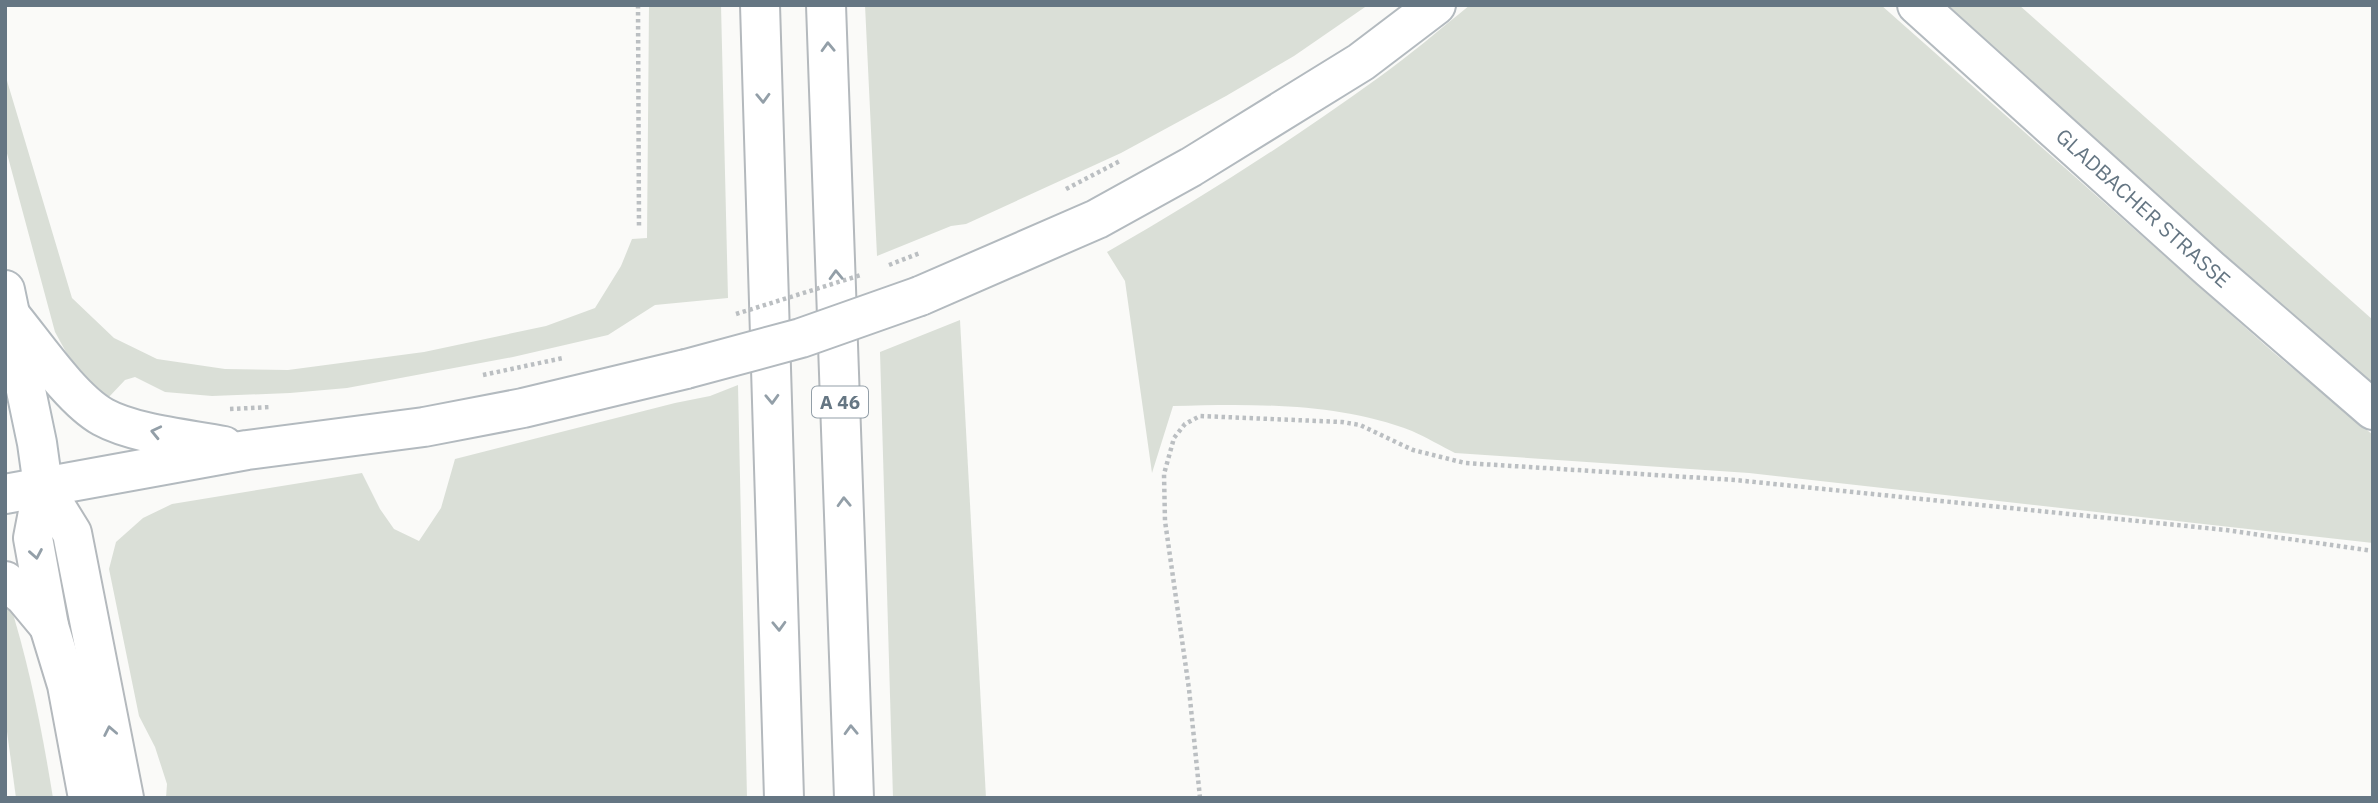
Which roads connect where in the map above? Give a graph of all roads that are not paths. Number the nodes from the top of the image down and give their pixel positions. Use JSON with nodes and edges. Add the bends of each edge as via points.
{"nodes":[{"id":1,"x":760,"y":5,"type":"edge"},
{"id":2,"x":827,"y":5,"type":"edge"},
{"id":3,"x":1436,"y":5,"type":"edge"},
{"id":4,"x":1917,"y":5,"type":"edge"},
{"id":5,"x":8,"y":303,"type":"edge"},
{"id":6,"x":2373,"y":410,"type":"edge"},
{"id":7,"x":247,"y":450,"type":"junction"},
{"id":8,"x":43,"y":486,"type":"junction"},
{"id":9,"x":5,"y":494,"type":"edge"},
{"id":10,"x":5,"y":581,"type":"edge"},
{"id":11,"x":49,"y":626,"type":"junction"},
{"id":12,"x":783,"y":759,"type":"junction"},
{"id":13,"x":88,"y":798,"type":"edge"},
{"id":14,"x":124,"y":798,"type":"edge"},
{"id":15,"x":778,"y":798,"type":"edge"},
{"id":16,"x":784,"y":798,"type":"edge"},
{"id":17,"x":854,"y":798,"type":"edge"}],
"edges":[{"from":1,"to":12,"type":"main road","one_way":true},
{"from":17,"to":2,"type":"main road","number":"A 46","one_way":true},
{"from":3,"to":7,"type":"main road","bridge":true,"via":[[1361,62],[1179,173],[1097,219],[920,296],[801,338],[523,408]]},
{"from":4,"to":6,"type":"main road","name":"GLADBACHER STRASSE"},
{"from":7,"to":5,"type":"main road","one_way":true,"via":[[125,425],[102,416],[76,395]]},
{"from":5,"to":8,"type":"main road"},
{"from":7,"to":8,"type":"main road"},
{"from":8,"to":9,"type":"main road"},
{"from":8,"to":11,"type":"main road","one_way":true,"via":[[33,538]]},
{"from":14,"to":8,"type":"main road","one_way":true,"via":[[72,533]]},
{"from":10,"to":11,"type":"main road"},
{"from":11,"to":13,"type":"main road","via":[[67,685]]},
{"from":12,"to":15,"type":"main road"},
{"from":12,"to":16,"type":"main road"}]}
